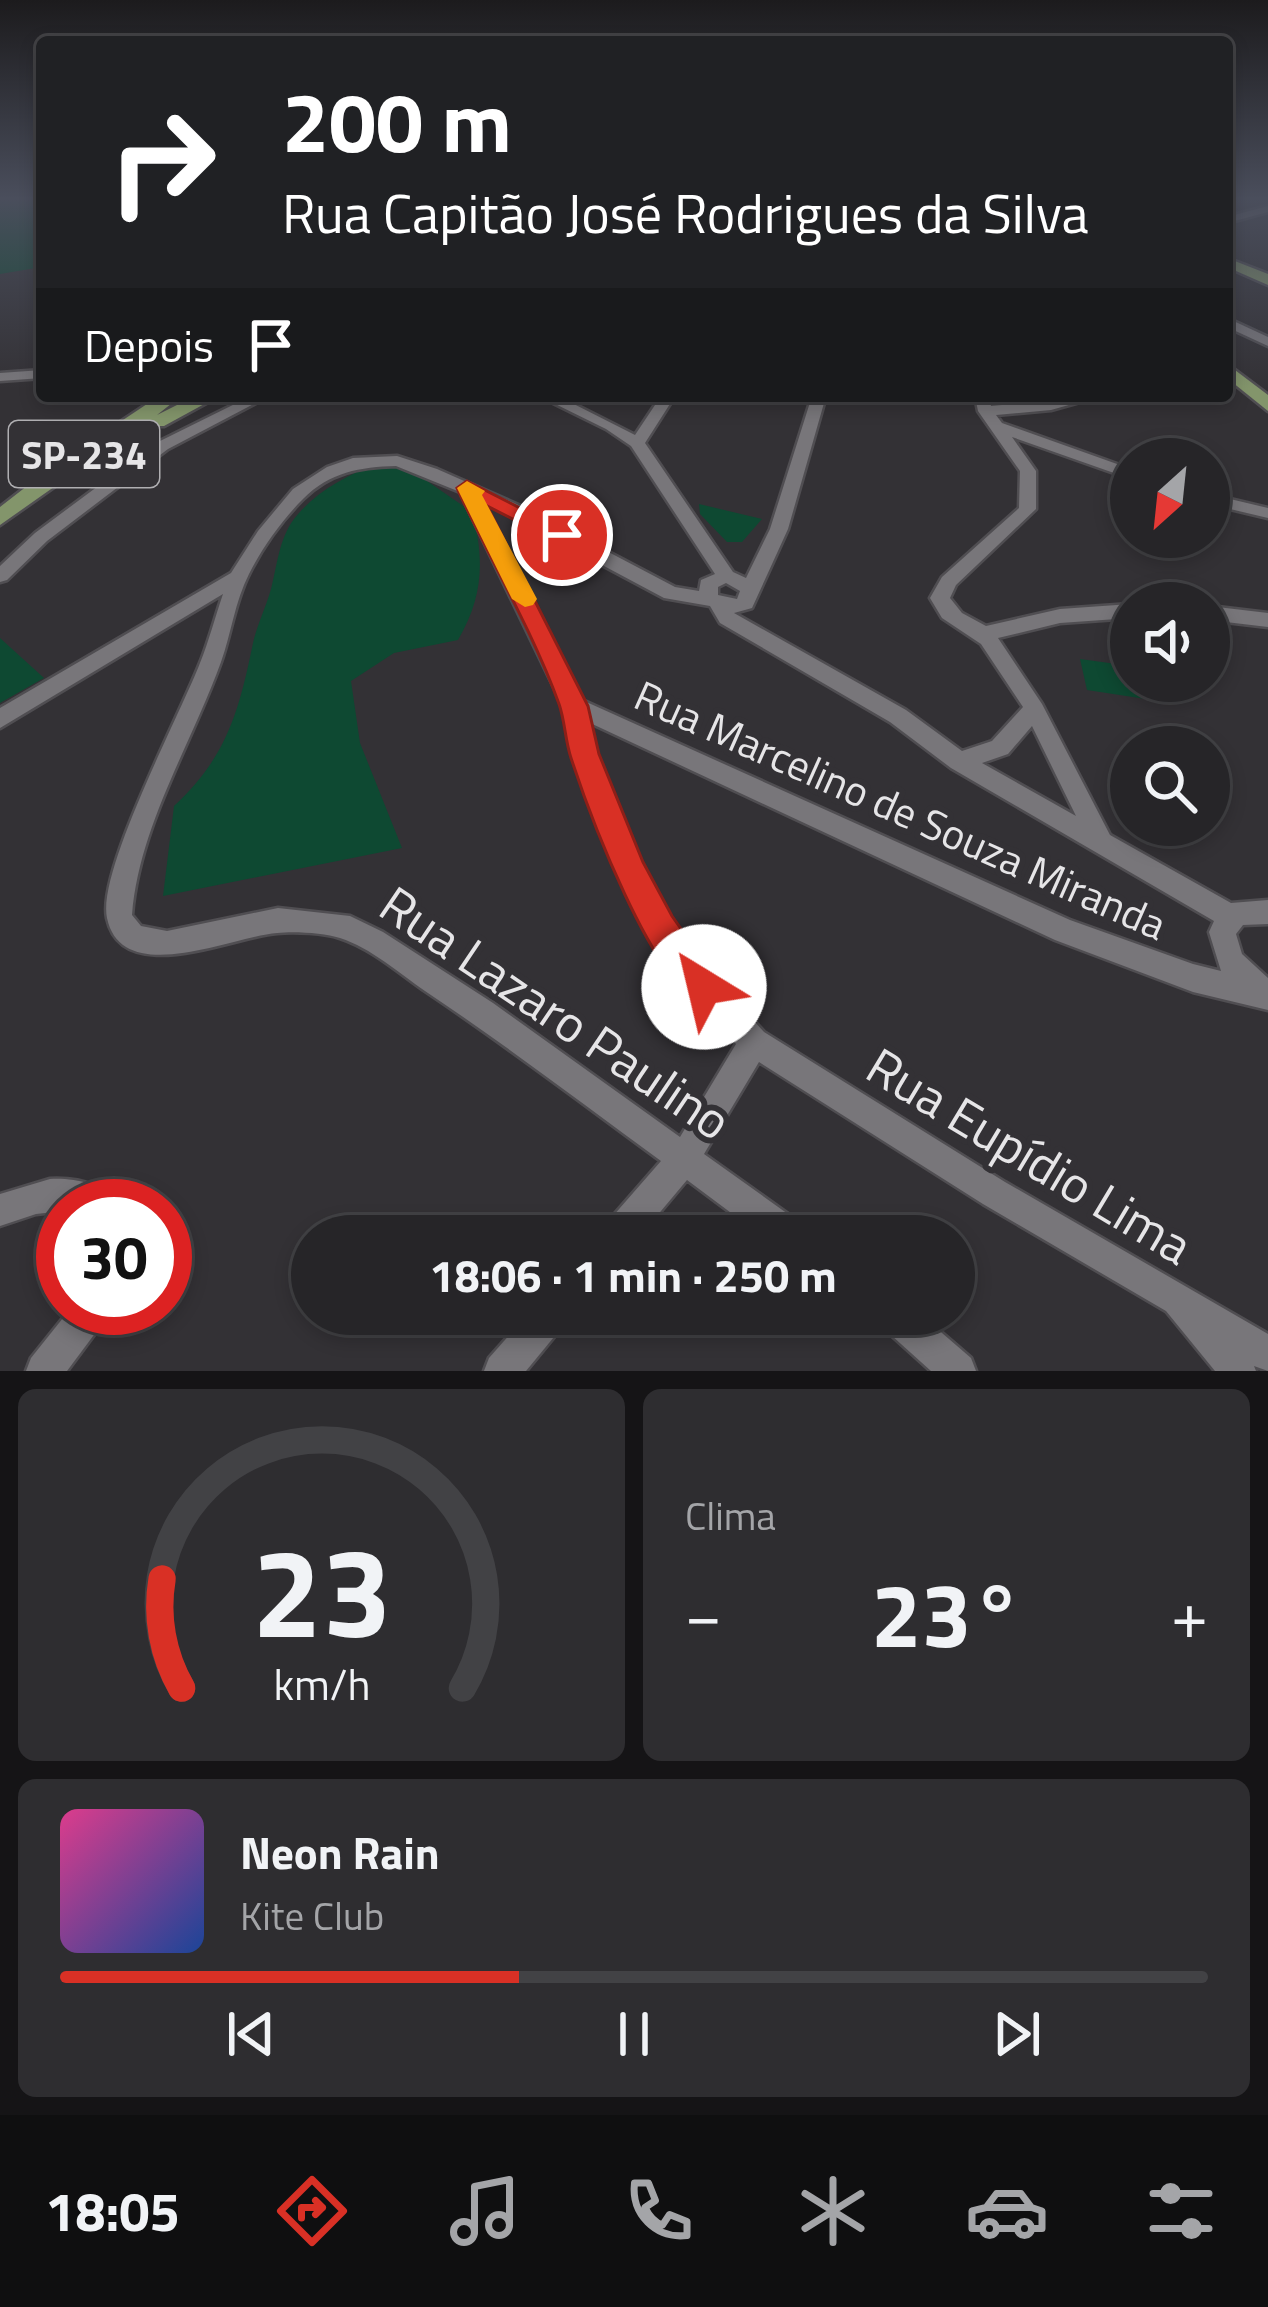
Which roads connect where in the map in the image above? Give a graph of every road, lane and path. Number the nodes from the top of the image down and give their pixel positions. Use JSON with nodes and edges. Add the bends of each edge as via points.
{"nodes":[{"id":1,"x":1233,"y":265,"type":"edge"},
{"id":2,"x":1268,"y":280,"type":"edge"},
{"id":3,"x":1233,"y":325,"type":"edge"},
{"id":4,"x":1268,"y":342,"type":"edge"},
{"id":5,"x":36,"y":374,"type":"edge"},
{"id":6,"x":1233,"y":374,"type":"edge"},
{"id":7,"x":0,"y":376,"type":"edge"},
{"id":8,"x":163,"y":402,"type":"edge"},
{"id":9,"x":197,"y":402,"type":"edge"},
{"id":10,"x":250,"y":402,"type":"edge"},
{"id":11,"x":558,"y":402,"type":"edge"},
{"id":12,"x":664,"y":402,"type":"edge"},
{"id":13,"x":817,"y":402,"type":"edge"},
{"id":14,"x":1068,"y":402,"type":"edge"},
{"id":15,"x":1268,"y":405,"type":"edge"},
{"id":16,"x":988,"y":411,"type":"edge"},
{"id":17,"x":637,"y":443,"type":"junction"},
{"id":18,"x":76,"y":459,"type":"junction"},
{"id":19,"x":1110,"y":465,"type":"edge"},
{"id":20,"x":467,"y":488,"type":"junction"},
{"id":21,"x":1230,"y":504,"type":"edge"},
{"id":22,"x":1268,"y":513,"type":"edge"},
{"id":23,"x":0,"y":518,"type":"edge"},
{"id":24,"x":0,"y":576,"type":"edge"},
{"id":25,"x":238,"y":578,"type":"junction"},
{"id":26,"x":726,"y":589,"type":"junction"},
{"id":27,"x":1110,"y":612,"type":"edge"},
{"id":28,"x":1230,"y":616,"type":"edge"},
{"id":29,"x":1268,"y":620,"type":"edge"},
{"id":30,"x":984,"y":634,"type":"junction"},
{"id":31,"x":574,"y":706,"type":"junction"},
{"id":32,"x":1033,"y":710,"type":"junction"},
{"id":33,"x":0,"y":718,"type":"edge"},
{"id":34,"x":959,"y":761,"type":"junction"},
{"id":35,"x":1099,"y":838,"type":"junction"},
{"id":36,"x":1268,"y":912,"type":"edge"},
{"id":37,"x":1231,"y":917,"type":"junction"},
{"id":38,"x":1268,"y":996,"type":"edge"},
{"id":39,"x":754,"y":1042,"type":"junction"},
{"id":40,"x":684,"y":1159,"type":"junction"},
{"id":41,"x":36,"y":1200,"type":"edge"},
{"id":42,"x":0,"y":1210,"type":"edge"},
{"id":43,"x":636,"y":1215,"type":"edge"},
{"id":44,"x":761,"y":1215,"type":"edge"},
{"id":45,"x":1178,"y":1299,"type":"junction"},
{"id":46,"x":71,"y":1335,"type":"edge"},
{"id":47,"x":533,"y":1335,"type":"edge"},
{"id":48,"x":917,"y":1335,"type":"edge"},
{"id":49,"x":1268,"y":1354,"type":"edge"},
{"id":50,"x":44,"y":1371,"type":"edge"},
{"id":51,"x":502,"y":1371,"type":"edge"},
{"id":52,"x":958,"y":1371,"type":"edge"},
{"id":53,"x":1238,"y":1371,"type":"edge"}],
"edges":[{"from":1,"to":2,"type":"main road"},
{"from":3,"to":4,"type":"street"},
{"from":5,"to":7,"type":"street"},
{"from":6,"to":15,"type":"main road"},
{"from":8,"to":18,"type":"main road","number":"SP-234"},
{"from":9,"to":18,"type":"main road"},
{"from":10,"to":24,"type":"street","via":[[162,446]]},
{"from":11,"to":17,"type":"street"},
{"from":12,"to":17,"type":"street"},
{"from":13,"to":26,"type":"street","via":[[773,543]]},
{"from":14,"to":16,"type":"street"},
{"from":16,"to":19,"type":"street"},
{"from":16,"to":30,"type":"street","via":[[1028,471],[1027,509],[940,598],[952,620]]},
{"from":17,"to":26,"type":"street","via":[[702,537]]},
{"from":18,"to":23,"type":"main road","number":"SP-234"},
{"from":20,"to":25,"type":"street","via":[[398,461],[333,470],[286,506]]},
{"from":20,"to":26,"type":"street","via":[[671,593]]},
{"from":20,"to":31,"type":"street","name":"Rua Eupídio Lima"},
{"from":21,"to":22,"type":"street"},
{"from":25,"to":33,"type":"street"},
{"from":25,"to":40,"type":"street","name":"Rua Lazaro Paulino","via":[[134,841],[122,880],[124,926],[134,937],[167,944],[278,920],[341,925],[420,970]]},
{"from":26,"to":34,"type":"street","via":[[728,618],[898,716]]},
{"from":27,"to":30,"type":"street"},
{"from":28,"to":29,"type":"street"},
{"from":30,"to":32,"type":"street"},
{"from":31,"to":38,"type":"street","name":"Rua Marcelino de Souza Miranda","via":[[1064,931],[1193,979]]},
{"from":31,"to":39,"type":"street","name":"Rua Eupídio Lima","via":[[584,754],[660,928]]},
{"from":32,"to":34,"type":"street","via":[[1000,748]]},
{"from":32,"to":35,"type":"street"},
{"from":34,"to":35,"type":"street"},
{"from":35,"to":37,"type":"street"},
{"from":36,"to":37,"type":"street"},
{"from":37,"to":38,"type":"street","via":[[1222,932],[1231,962]]},
{"from":39,"to":40,"type":"street"},
{"from":39,"to":45,"type":"street","name":"Rua Eupídio Lima"},
{"from":40,"to":43,"type":"street"},
{"from":40,"to":44,"type":"street","name":"Rua Lazaro Paulino"},
{"from":41,"to":42,"type":"street"},
{"from":45,"to":49,"type":"street"},
{"from":45,"to":53,"type":"street","name":"Rua Eupídio Lima"},
{"from":46,"to":50,"type":"street"},
{"from":47,"to":51,"type":"street"},
{"from":48,"to":52,"type":"street"}]}
